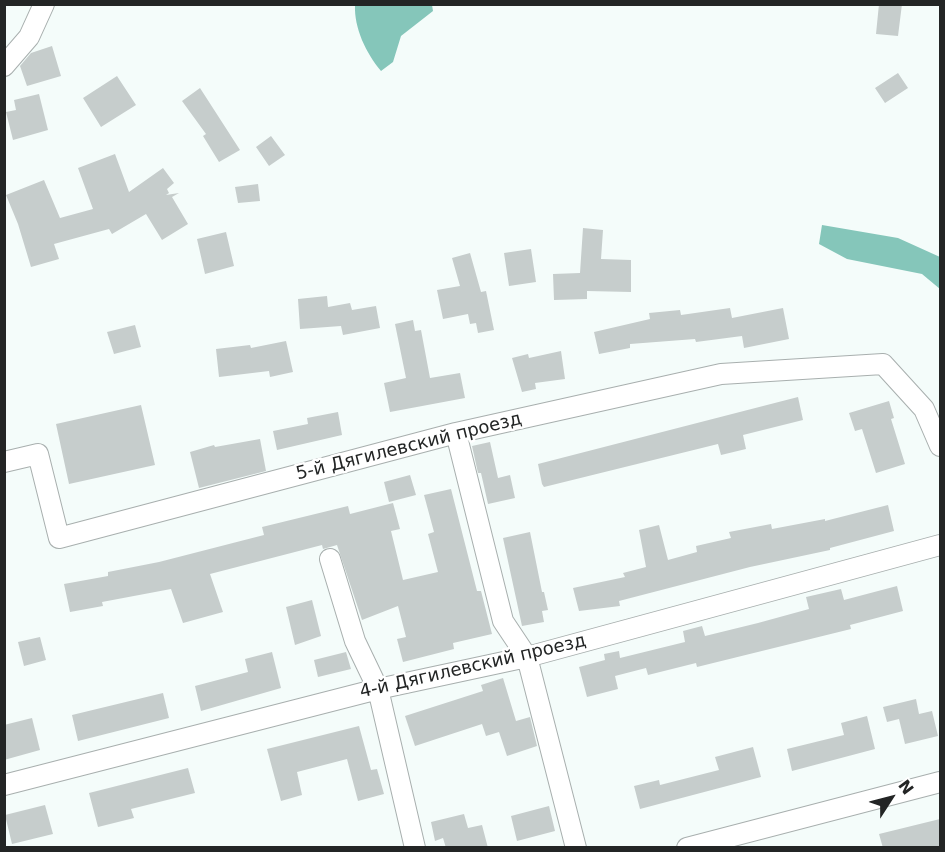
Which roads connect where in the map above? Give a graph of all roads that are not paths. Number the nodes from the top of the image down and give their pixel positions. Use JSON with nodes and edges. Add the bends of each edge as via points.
{"nodes":[{"id":1,"x":44,"y":4,"type":"edge"},
{"id":2,"x":4,"y":66,"type":"edge"},
{"id":3,"x":456,"y":433,"type":"junction"},
{"id":4,"x":940,"y":446,"type":"edge"},
{"id":5,"x":4,"y":462,"type":"edge"},
{"id":6,"x":940,"y":545,"type":"edge"},
{"id":7,"x":330,"y":559,"type":"dead end"},
{"id":8,"x":527,"y":657,"type":"junction"},
{"id":9,"x":378,"y":689,"type":"junction"},
{"id":10,"x":940,"y":782,"type":"edge"},
{"id":11,"x":4,"y":785,"type":"edge"},
{"id":12,"x":416,"y":848,"type":"edge"},
{"id":13,"x":576,"y":848,"type":"edge"},
{"id":14,"x":687,"y":848,"type":"edge"}],
"edges":[{"from":1,"to":2,"type":"street","via":[[29,37]]},
{"from":3,"to":4,"type":"street","name":"5-й Дягилевский проезд","via":[[722,374],[883,364],[924,409]]},
{"from":3,"to":5,"type":"street","name":"5-й Дягилевский проезд","via":[[59,538],[38,454]]},
{"from":3,"to":8,"type":"street","via":[[504,621]]},
{"from":6,"to":8,"type":"street","name":"4-й Дягилевский проезд"},
{"from":7,"to":9,"type":"street","via":[[355,641]]},
{"from":8,"to":9,"type":"street","name":"4-й Дягилевский проезд"},
{"from":8,"to":13,"type":"street"},
{"from":9,"to":11,"type":"street","name":"4-й Дягилевский проезд"},
{"from":9,"to":12,"type":"street"},
{"from":10,"to":14,"type":"street"}]}
